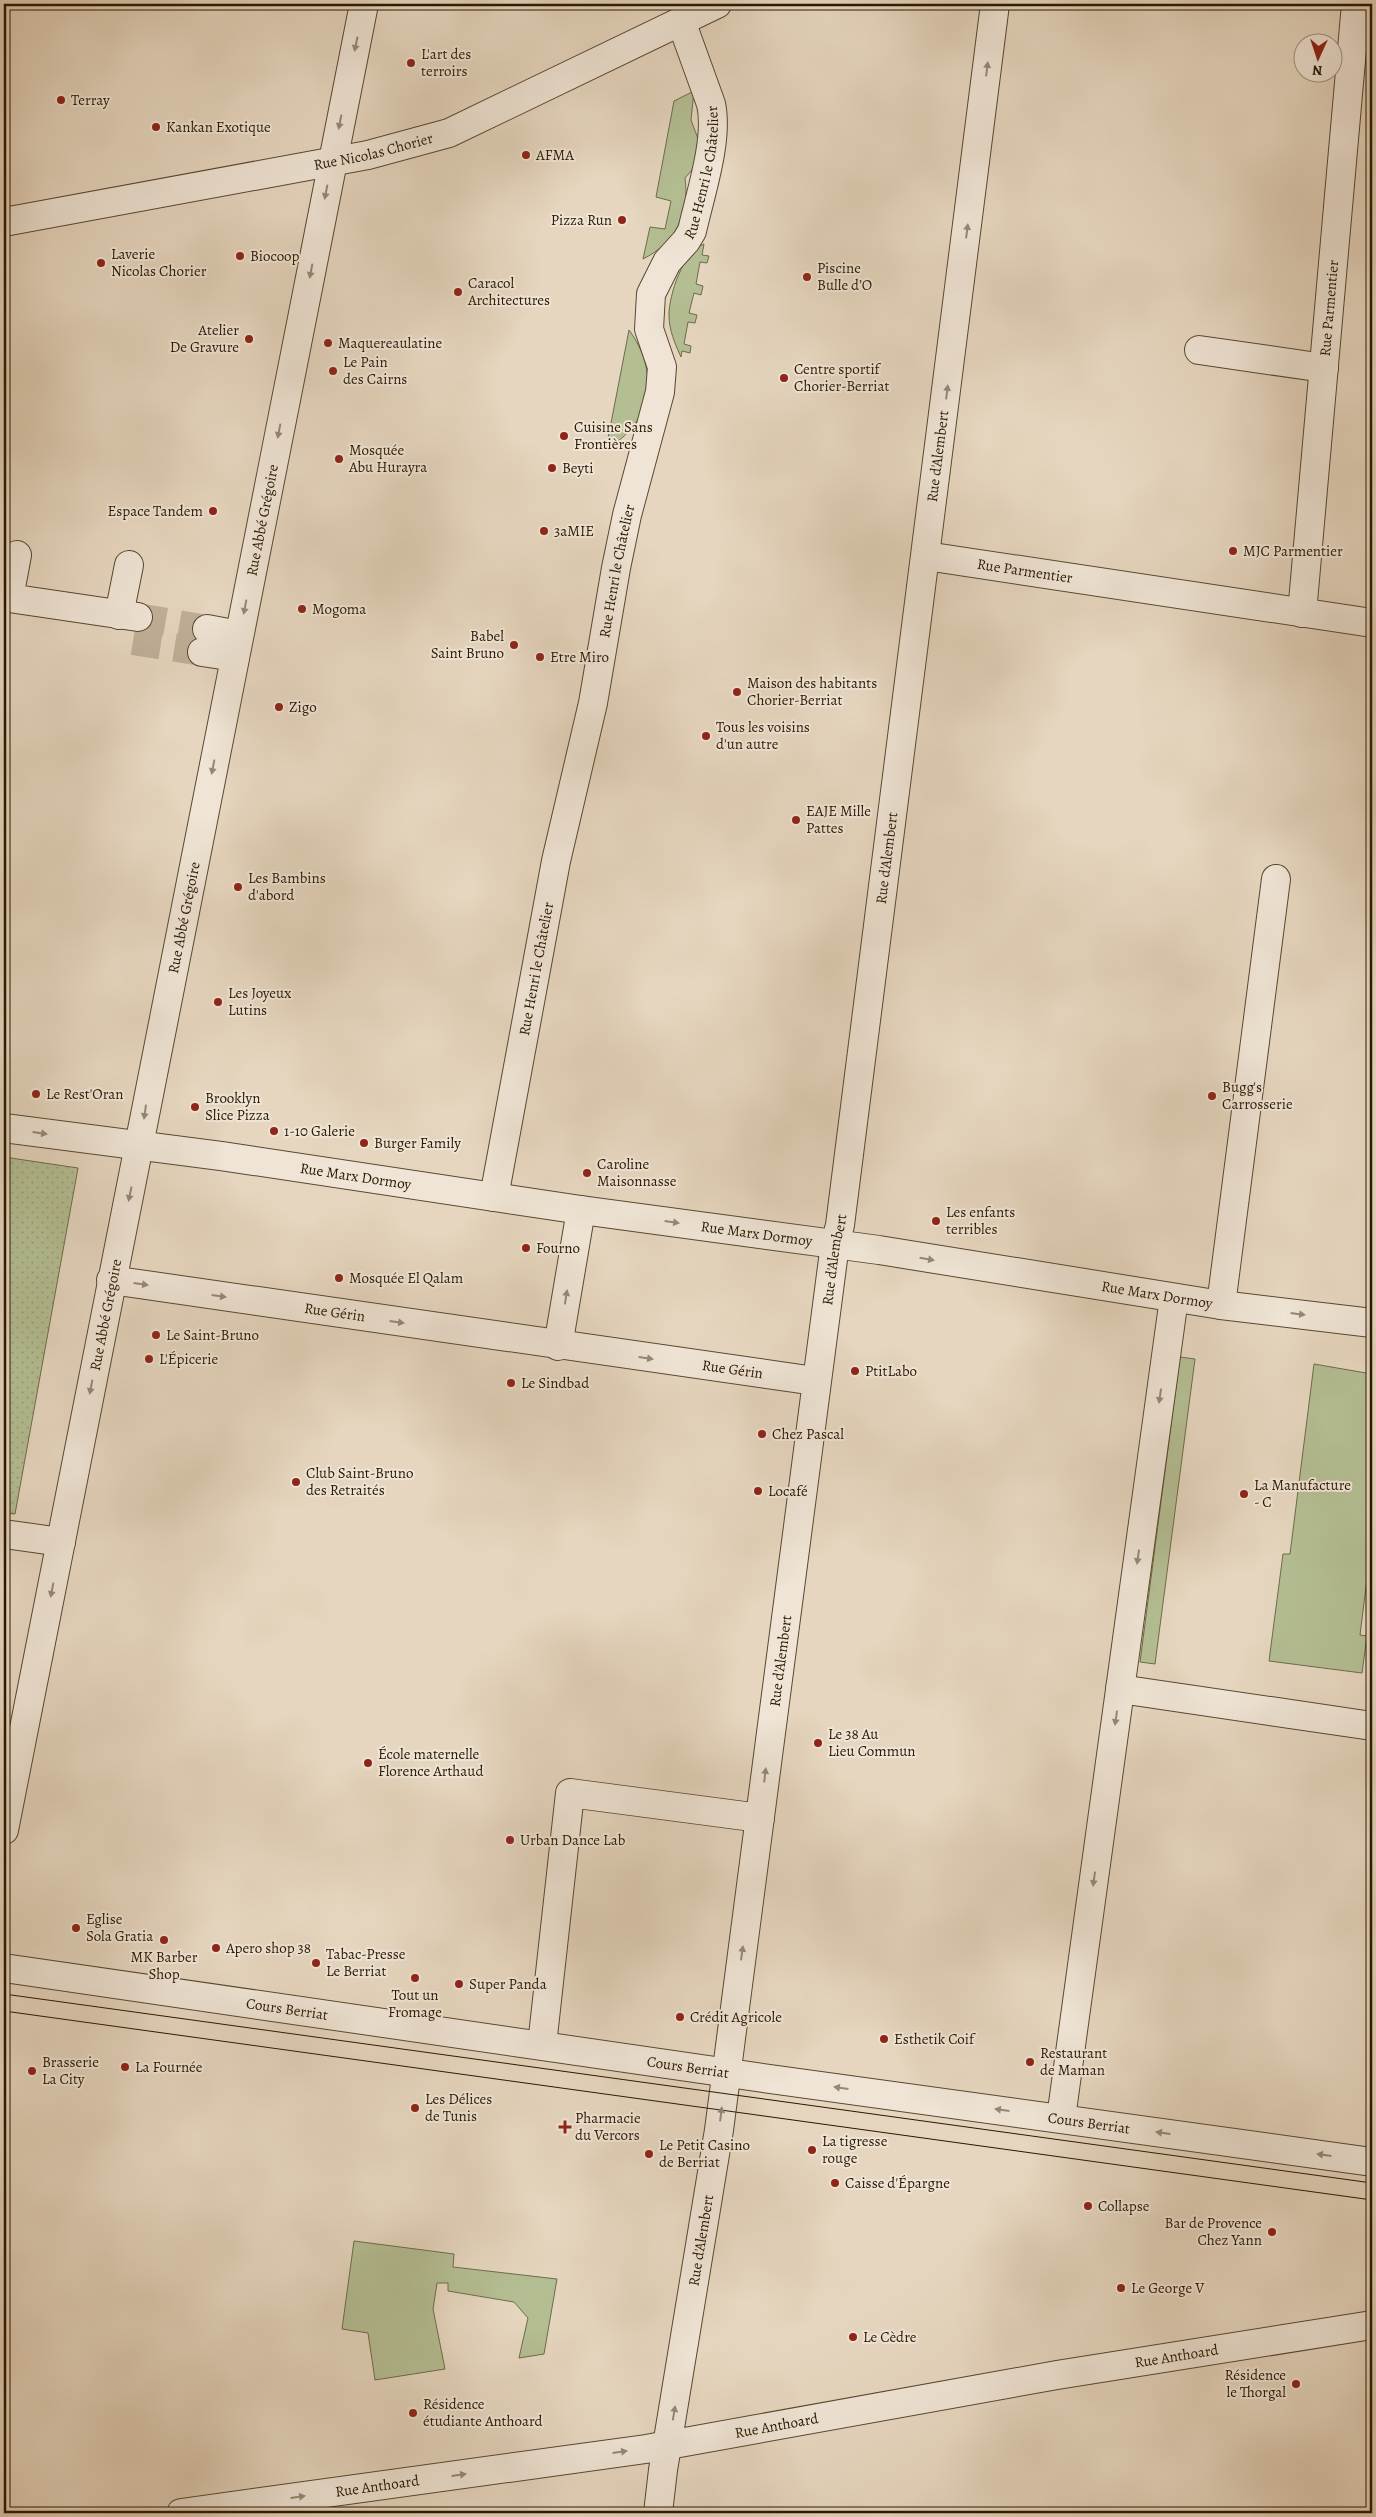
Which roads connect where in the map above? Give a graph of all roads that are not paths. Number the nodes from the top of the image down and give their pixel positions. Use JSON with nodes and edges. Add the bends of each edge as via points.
{"nodes":[{"id":1,"x":364,"y":4,"type":"edge"},
{"id":2,"x":717,"y":4,"type":"edge"},
{"id":3,"x":995,"y":4,"type":"edge"},
{"id":4,"x":1356,"y":4,"type":"edge"},
{"id":5,"x":681,"y":22,"type":"junction"},
{"id":6,"x":332,"y":160,"type":"junction"},
{"id":7,"x":4,"y":222,"type":"edge"},
{"id":8,"x":1199,"y":350,"type":"dead end"},
{"id":9,"x":1324,"y":368,"type":"junction"},
{"id":10,"x":17,"y":555,"type":"dead end"},
{"id":11,"x":926,"y":556,"type":"junction"},
{"id":12,"x":129,"y":565,"type":"dead end"},
{"id":13,"x":1302,"y":613,"type":"junction"},
{"id":14,"x":1372,"y":623,"type":"edge"},
{"id":15,"x":205,"y":641,"type":"tunnel mouth"},
{"id":16,"x":237,"y":646,"type":"junction"},
{"id":17,"x":1276,"y":879,"type":"dead end"},
{"id":18,"x":4,"y":1128,"type":"edge"},
{"id":19,"x":140,"y":1146,"type":"junction"},
{"id":20,"x":494,"y":1197,"type":"junction"},
{"id":21,"x":581,"y":1210,"type":"junction"},
{"id":22,"x":835,"y":1244,"type":"junction"},
{"id":23,"x":111,"y":1280,"type":"junction"},
{"id":24,"x":1174,"y":1298,"type":"junction"},
{"id":25,"x":1221,"y":1305,"type":"junction"},
{"id":26,"x":1372,"y":1323,"type":"edge"},
{"id":27,"x":558,"y":1346,"type":"junction"},
{"id":28,"x":815,"y":1381,"type":"junction"},
{"id":29,"x":4,"y":1534,"type":"edge"},
{"id":30,"x":61,"y":1542,"type":"junction"},
{"id":31,"x":1120,"y":1690,"type":"junction"},
{"id":32,"x":1372,"y":1726,"type":"edge"},
{"id":33,"x":760,"y":1818,"type":"junction"},
{"id":34,"x":4,"y":1830,"type":"edge"},
{"id":35,"x":4,"y":1968,"type":"edge"},
{"id":36,"x":542,"y":2046,"type":"junction"},
{"id":37,"x":726,"y":2073,"type":"junction"},
{"id":38,"x":1060,"y":2118,"type":"junction"},
{"id":39,"x":1372,"y":2162,"type":"edge"},
{"id":40,"x":1372,"y":2325,"type":"edge"},
{"id":41,"x":669,"y":2444,"type":"junction"},
{"id":42,"x":193,"y":2512,"type":"edge"},
{"id":43,"x":658,"y":2513,"type":"edge"}],
"edges":[{"from":1,"to":6,"type":"street","name":"Rue Abbé Grégoire","one_way":true},
{"from":2,"to":5,"type":"street","name":"Rue Nicolas Chorier"},
{"from":11,"to":3,"type":"street","name":"Rue d'Alembert","one_way":true},
{"from":4,"to":9,"type":"street","name":"Rue Parmentier"},
{"from":5,"to":6,"type":"street","name":"Rue Nicolas Chorier","via":[[450,133],[368,155]]},
{"from":5,"to":20,"type":"street","name":"Rue Henri le Châtelier","via":[[712,111],[713,136],[692,232],[666,262],[651,294],[649,329],[662,367],[660,392],[627,515],[586,730],[556,861]]},
{"from":6,"to":7,"type":"street","name":"Rue Nicolas Chorier"},
{"from":6,"to":16,"type":"street","name":"Rue Abbé Grégoire","one_way":true},
{"from":8,"to":9,"type":"street"},
{"from":9,"to":13,"type":"street","name":"Rue Parmentier"},
{"from":10,"to":12,"type":"street","via":[[9,598],[129,616]]},
{"from":11,"to":13,"type":"street","name":"Rue Parmentier"},
{"from":11,"to":22,"type":"street","name":"Rue d'Alembert"},
{"from":13,"to":14,"type":"street","name":"Rue Parmentier"},
{"from":15,"to":16,"type":"street"},
{"from":16,"to":19,"type":"street","name":"Rue Abbé Grégoire","one_way":true},
{"from":17,"to":25,"type":"street"},
{"from":18,"to":19,"type":"street","name":"Rue Marx Dormoy","one_way":true},
{"from":19,"to":20,"type":"street","name":"Rue Marx Dormoy"},
{"from":19,"to":23,"type":"street","name":"Rue Abbé Grégoire","one_way":true},
{"from":20,"to":21,"type":"street","name":"Rue Marx Dormoy"},
{"from":21,"to":22,"type":"street","name":"Rue Marx Dormoy","one_way":true},
{"from":27,"to":21,"type":"street","one_way":true},
{"from":22,"to":24,"type":"street","name":"Rue Marx Dormoy","one_way":true},
{"from":22,"to":28,"type":"street","name":"Rue d'Alembert"},
{"from":23,"to":27,"type":"street","name":"Rue Gérin","one_way":true},
{"from":23,"to":30,"type":"street","name":"Rue Abbé Grégoire","one_way":true},
{"from":24,"to":25,"type":"street","name":"Rue Marx Dormoy"},
{"from":24,"to":31,"type":"street","one_way":true},
{"from":25,"to":26,"type":"street","name":"Rue Marx Dormoy","one_way":true},
{"from":27,"to":28,"type":"street","name":"Rue Gérin","one_way":true},
{"from":33,"to":28,"type":"street","name":"Rue d'Alembert","one_way":true},
{"from":29,"to":30,"type":"street"},
{"from":30,"to":34,"type":"street","name":"Rue Abbé Grégoire","one_way":true},
{"from":31,"to":32,"type":"street"},
{"from":31,"to":38,"type":"street","one_way":true},
{"from":33,"to":36,"type":"street","via":[[570,1793]]},
{"from":37,"to":33,"type":"street","name":"Rue d'Alembert","one_way":true},
{"from":35,"to":36,"type":"street","name":"Cours Berriat"},
{"from":36,"to":37,"type":"street","name":"Cours Berriat"},
{"from":38,"to":37,"type":"street","name":"Cours Berriat","one_way":true},
{"from":41,"to":37,"type":"street","name":"Rue d'Alembert","one_way":true},
{"from":39,"to":38,"type":"street","name":"Cours Berriat","one_way":true},
{"from":40,"to":41,"type":"street","name":"Rue Anthoard","via":[[1057,2375]]},
{"from":42,"to":41,"type":"street","name":"Rue Anthoard","one_way":true},
{"from":41,"to":43,"type":"street","name":"Rue d'Alembert"}]}
